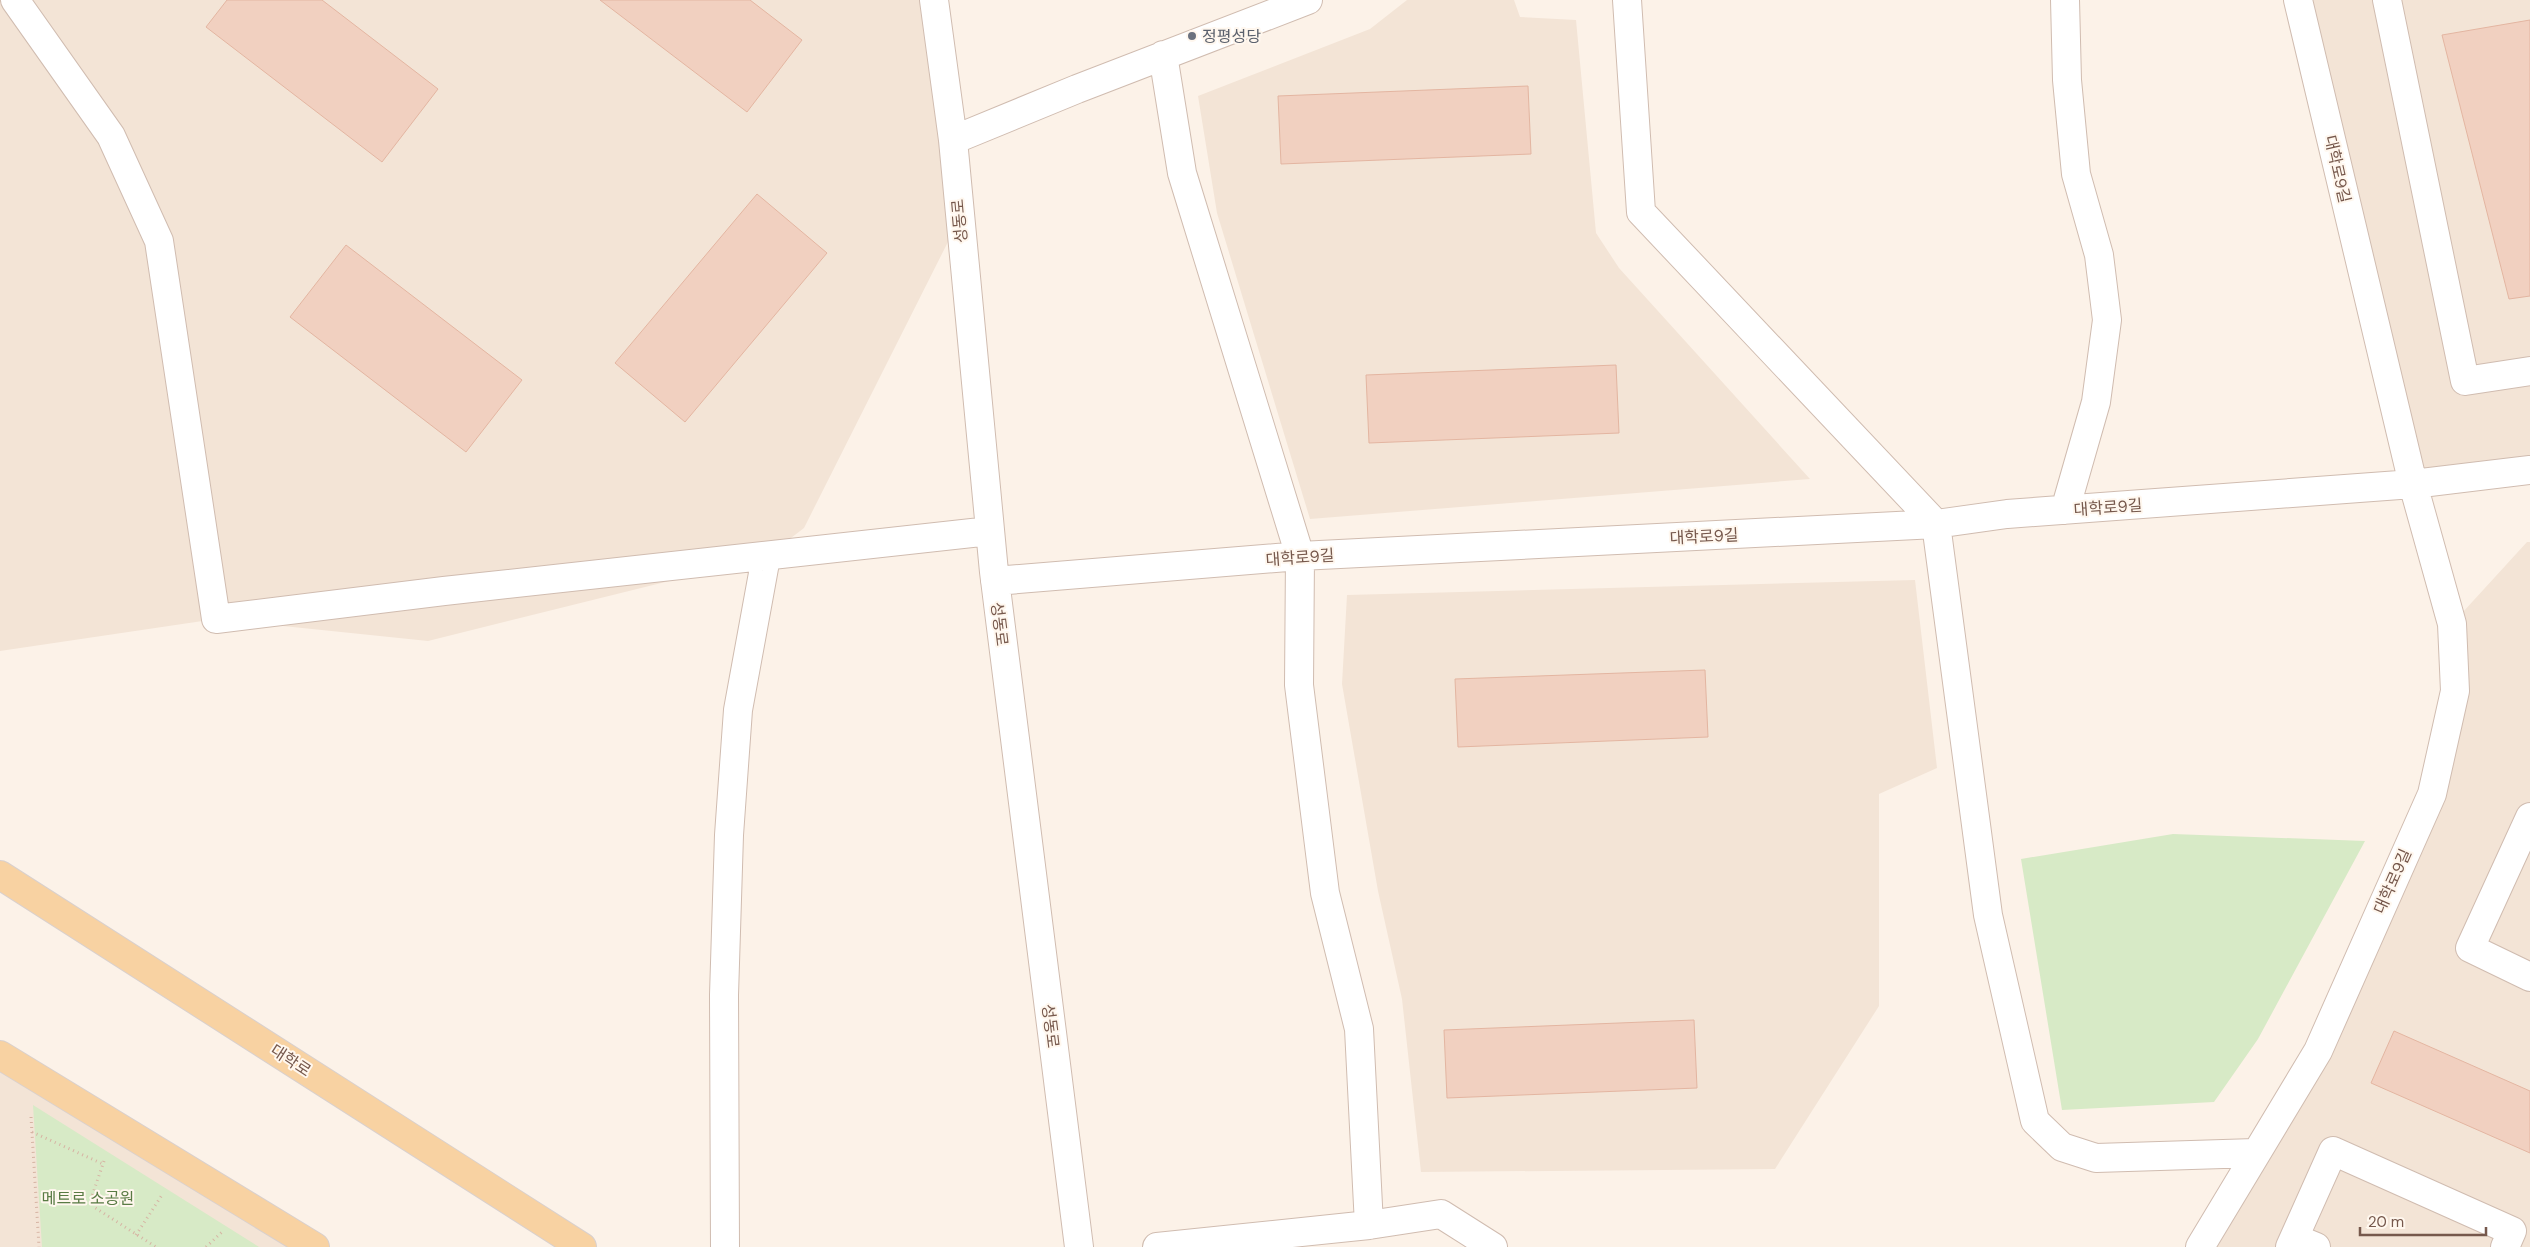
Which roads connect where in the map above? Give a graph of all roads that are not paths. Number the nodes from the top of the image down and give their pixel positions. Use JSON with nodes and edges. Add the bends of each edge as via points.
{"nodes":[{"id":1,"x":15,"y":0,"type":"edge"},
{"id":2,"x":934,"y":0,"type":"edge"},
{"id":3,"x":1308,"y":0,"type":"edge"},
{"id":4,"x":1627,"y":0,"type":"edge"},
{"id":5,"x":2065,"y":0,"type":"edge"},
{"id":6,"x":2298,"y":0,"type":"edge"},
{"id":7,"x":2387,"y":0,"type":"edge"},
{"id":8,"x":1163,"y":55,"type":"junction"},
{"id":9,"x":952,"y":140,"type":"junction"},
{"id":10,"x":2530,"y":371,"type":"edge"},
{"id":11,"x":2530,"y":470,"type":"edge"},
{"id":12,"x":2413,"y":484,"type":"junction"},
{"id":13,"x":2065,"y":510,"type":"junction"},
{"id":14,"x":1936,"y":524,"type":"junction"},
{"id":15,"x":990,"y":531,"type":"junction"},
{"id":16,"x":1300,"y":556,"type":"junction"},
{"id":17,"x":766,"y":557,"type":"junction"},
{"id":18,"x":995,"y":581,"type":"junction"},
{"id":19,"x":2530,"y":817,"type":"edge"},
{"id":20,"x":2523,"y":850,"type":"edge"},
{"id":21,"x":0,"y":874,"type":"edge"},
{"id":22,"x":2530,"y":977,"type":"edge"},
{"id":23,"x":0,"y":1055,"type":"edge"},
{"id":24,"x":2255,"y":1153,"type":"junction"},
{"id":25,"x":1369,"y":1225,"type":"junction"},
{"id":26,"x":2300,"y":1244,"type":"edge"},
{"id":27,"x":315,"y":1247,"type":"edge"},
{"id":28,"x":582,"y":1247,"type":"edge"},
{"id":29,"x":725,"y":1247,"type":"edge"},
{"id":30,"x":1079,"y":1247,"type":"edge"},
{"id":31,"x":1157,"y":1247,"type":"edge"},
{"id":32,"x":1493,"y":1247,"type":"edge"},
{"id":33,"x":2200,"y":1247,"type":"edge"},
{"id":34,"x":2505,"y":1247,"type":"edge"}],
"edges":[{"from":1,"to":17,"type":"street","via":[[111,136],[159,241],[216,619]]},
{"from":2,"to":9,"type":"street","name":"성동로"},
{"from":3,"to":8,"type":"street"},
{"from":4,"to":14,"type":"street","via":[[1641,212]]},
{"from":5,"to":13,"type":"street","via":[[2067,80],[2076,174],[2100,255],[2107,320],[2096,402]]},
{"from":6,"to":12,"type":"street","name":"대학로9길"},
{"from":7,"to":10,"type":"street","via":[[2464,381]]},
{"from":8,"to":9,"type":"street"},
{"from":8,"to":16,"type":"street","via":[[1182,173]]},
{"from":9,"to":15,"type":"street","name":"성동로"},
{"from":11,"to":12,"type":"street","name":"대학로9길"},
{"from":12,"to":13,"type":"street","name":"대학로9길"},
{"from":12,"to":24,"type":"street","name":"대학로9길","via":[[2452,624],[2455,691],[2432,794],[2318,1051]]},
{"from":13,"to":14,"type":"street","name":"대학로9길"},
{"from":14,"to":16,"type":"street","name":"대학로9길"},
{"from":14,"to":24,"type":"street","via":[[1988,914],[2035,1121],[2062,1147],[2096,1158]]},
{"from":15,"to":17,"type":"street"},
{"from":15,"to":18,"type":"street","name":"성동로"},
{"from":16,"to":18,"type":"street","name":"대학로9길"},
{"from":16,"to":25,"type":"street","via":[[1299,685],[1325,893],[1359,1029]]},
{"from":17,"to":29,"type":"street","via":[[738,710],[729,836],[724,995]]},
{"from":18,"to":30,"type":"street","name":"성동로"},
{"from":19,"to":20,"type":"street"},
{"from":20,"to":22,"type":"street","via":[[2470,948]]},
{"from":21,"to":28,"type":"main road","name":"대학로"},
{"from":23,"to":27,"type":"main road"},
{"from":24,"to":33,"type":"street","name":"대학로9길"},
{"from":25,"to":31,"type":"street"},
{"from":25,"to":32,"type":"street","via":[[1441,1214]]},
{"from":26,"to":34,"type":"street","via":[[2333,1152],[2512,1231]]}]}
